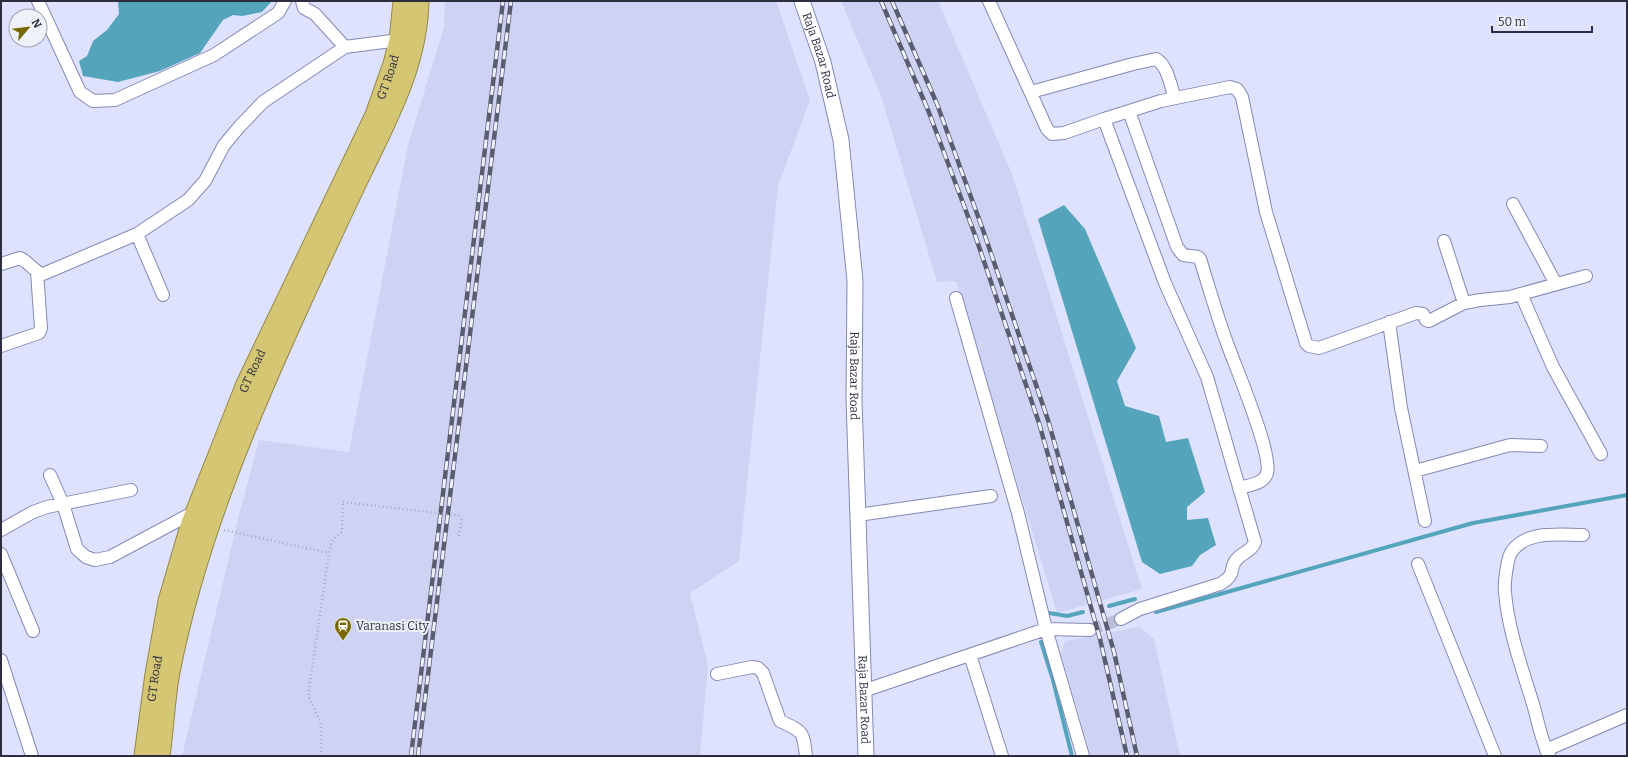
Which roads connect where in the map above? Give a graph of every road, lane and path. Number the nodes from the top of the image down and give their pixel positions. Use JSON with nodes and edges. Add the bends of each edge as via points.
{"nodes":[{"id":1,"x":39,"y":1,"type":"edge"},
{"id":2,"x":285,"y":1,"type":"edge"},
{"id":3,"x":302,"y":1,"type":"edge"},
{"id":4,"x":404,"y":1,"type":"edge"},
{"id":5,"x":419,"y":1,"type":"edge"},
{"id":6,"x":802,"y":1,"type":"edge"},
{"id":7,"x":989,"y":1,"type":"edge"},
{"id":8,"x":406,"y":41,"type":"junction"},
{"id":9,"x":345,"y":47,"type":"junction"},
{"id":10,"x":1031,"y":92,"type":"junction"},
{"id":11,"x":1175,"y":98,"type":"junction"},
{"id":12,"x":1129,"y":111,"type":"junction"},
{"id":13,"x":1104,"y":119,"type":"junction"},
{"id":14,"x":1513,"y":204,"type":"dead end"},
{"id":15,"x":137,"y":234,"type":"junction"},
{"id":16,"x":1444,"y":241,"type":"dead end"},
{"id":17,"x":1,"y":264,"type":"edge"},
{"id":18,"x":37,"y":272,"type":"junction"},
{"id":19,"x":1586,"y":276,"type":"dead end"},
{"id":20,"x":1556,"y":284,"type":"junction"},
{"id":21,"x":1522,"y":294,"type":"junction"},
{"id":22,"x":163,"y":295,"type":"dead end"},
{"id":23,"x":956,"y":298,"type":"dead end"},
{"id":24,"x":1464,"y":303,"type":"junction"},
{"id":25,"x":1389,"y":322,"type":"junction"},
{"id":26,"x":1,"y":346,"type":"edge"},
{"id":27,"x":1541,"y":446,"type":"dead end"},
{"id":28,"x":1601,"y":454,"type":"dead end"},
{"id":29,"x":1415,"y":471,"type":"junction"},
{"id":30,"x":50,"y":475,"type":"dead end"},
{"id":31,"x":1240,"y":488,"type":"junction"},
{"id":32,"x":131,"y":490,"type":"dead end"},
{"id":33,"x":991,"y":496,"type":"dead end"},
{"id":34,"x":63,"y":504,"type":"junction"},
{"id":35,"x":196,"y":511,"type":"junction"},
{"id":36,"x":858,"y":515,"type":"junction"},
{"id":37,"x":1425,"y":521,"type":"dead end"},
{"id":38,"x":208,"y":527,"type":"junction"},
{"id":39,"x":1,"y":530,"type":"edge"},
{"id":40,"x":1583,"y":535,"type":"dead end"},
{"id":41,"x":459,"y":536,"type":"dead end"},
{"id":42,"x":329,"y":553,"type":"junction"},
{"id":43,"x":1,"y":554,"type":"edge"},
{"id":44,"x":1418,"y":564,"type":"dead end"},
{"id":45,"x":1121,"y":619,"type":"tunnel mouth"},
{"id":46,"x":1046,"y":629,"type":"junction"},
{"id":47,"x":1090,"y":630,"type":"tunnel mouth"},
{"id":48,"x":33,"y":631,"type":"dead end"},
{"id":49,"x":970,"y":655,"type":"junction"},
{"id":50,"x":1,"y":660,"type":"edge"},
{"id":51,"x":717,"y":674,"type":"dead end"},
{"id":52,"x":863,"y":691,"type":"junction"},
{"id":53,"x":1627,"y":715,"type":"edge"},
{"id":54,"x":1548,"y":753,"type":"edge"},
{"id":55,"x":32,"y":756,"type":"edge"},
{"id":56,"x":144,"y":756,"type":"edge"},
{"id":57,"x":160,"y":756,"type":"edge"},
{"id":58,"x":321,"y":756,"type":"edge"},
{"id":59,"x":806,"y":756,"type":"edge"},
{"id":60,"x":866,"y":756,"type":"edge"},
{"id":61,"x":1002,"y":756,"type":"edge"},
{"id":62,"x":1083,"y":756,"type":"edge"},
{"id":63,"x":1495,"y":756,"type":"edge"}],
"edges":[{"from":1,"to":2,"type":"street","via":[[80,92],[93,101],[115,100],[214,55],[278,13]]},
{"from":3,"to":9,"type":"street","via":[[304,8],[315,14]]},
{"from":4,"to":8,"type":"highway","name":"GT Road"},
{"from":5,"to":8,"type":"highway","name":"GT Road"},
{"from":6,"to":36,"type":"street","name":"Raja Bazar Road","via":[[823,62],[842,140],[855,281],[854,400]]},
{"from":7,"to":10,"type":"street"},
{"from":8,"to":9,"type":"street"},
{"from":8,"to":35,"type":"highway","name":"GT Road","via":[[393,64],[375,115],[246,384]]},
{"from":8,"to":38,"type":"highway","name":"GT Road","via":[[404,81],[261,391]]},
{"from":9,"to":15,"type":"street","via":[[263,102],[224,145],[204,181],[188,200]]},
{"from":10,"to":11,"type":"street","via":[[1156,59],[1165,69]]},
{"from":10,"to":13,"type":"street","via":[[1047,129],[1052,134],[1064,133]]},
{"from":11,"to":12,"type":"street"},
{"from":11,"to":25,"type":"street","via":[[1230,86],[1237,89],[1242,97],[1266,212],[1306,343],[1319,348]]},
{"from":12,"to":13,"type":"street"},
{"from":12,"to":31,"type":"street","via":[[1177,247],[1183,255],[1198,257],[1200,260],[1265,451],[1268,472],[1265,478],[1259,483]]},
{"from":13,"to":31,"type":"street","via":[[1165,283],[1207,377]]},
{"from":14,"to":20,"type":"street"},
{"from":15,"to":18,"type":"street","via":[[43,274]]},
{"from":15,"to":22,"type":"street"},
{"from":16,"to":24,"type":"street"},
{"from":17,"to":18,"type":"street","via":[[20,258],[27,261]]},
{"from":18,"to":26,"type":"street","via":[[41,328],[39,333]]},
{"from":19,"to":20,"type":"street"},
{"from":20,"to":21,"type":"street"},
{"from":21,"to":24,"type":"street"},
{"from":21,"to":28,"type":"street","via":[[1553,367]]},
{"from":23,"to":46,"type":"street","via":[[1018,513]]},
{"from":24,"to":25,"type":"street","via":[[1429,321],[1423,314],[1416,313]]},
{"from":25,"to":29,"type":"street","via":[[1401,408]]},
{"from":27,"to":29,"type":"street","via":[[1510,445]]},
{"from":29,"to":37,"type":"street"},
{"from":30,"to":34,"type":"street"},
{"from":31,"to":45,"type":"street","via":[[1255,542],[1252,548],[1236,559],[1228,580],[1140,609]]},
{"from":32,"to":34,"type":"street"},
{"from":33,"to":36,"type":"street"},
{"from":34,"to":35,"type":"street","via":[[77,549],[86,557],[95,560],[110,557]]},
{"from":34,"to":39,"type":"street","via":[[47,506]]},
{"from":35,"to":56,"type":"highway","name":"GT Road","via":[[168,601]]},
{"from":36,"to":52,"type":"street","name":"Raja Bazar Road"},
{"from":38,"to":42,"type":"path"},
{"from":38,"to":57,"type":"highway","name":"GT Road","via":[[191,584],[170,673]]},
{"from":40,"to":54,"type":"street","via":[[1530,538],[1511,552],[1508,563],[1505,591],[1513,639]]},
{"from":41,"to":42,"type":"path","bridge":true,"via":[[462,516],[343,502],[342,531],[332,541]]},
{"from":42,"to":58,"type":"path","via":[[308,696],[321,723]]},
{"from":43,"to":48,"type":"street"},
{"from":44,"to":63,"type":"street"},
{"from":46,"to":47,"type":"street"},
{"from":46,"to":49,"type":"street"},
{"from":46,"to":62,"type":"street"},
{"from":49,"to":52,"type":"street"},
{"from":49,"to":61,"type":"street"},
{"from":50,"to":55,"type":"street"},
{"from":51,"to":59,"type":"street","via":[[758,668],[763,674],[780,721],[802,734]]},
{"from":52,"to":60,"type":"street","name":"Raja Bazar Road"},
{"from":53,"to":54,"type":"street"}]}
